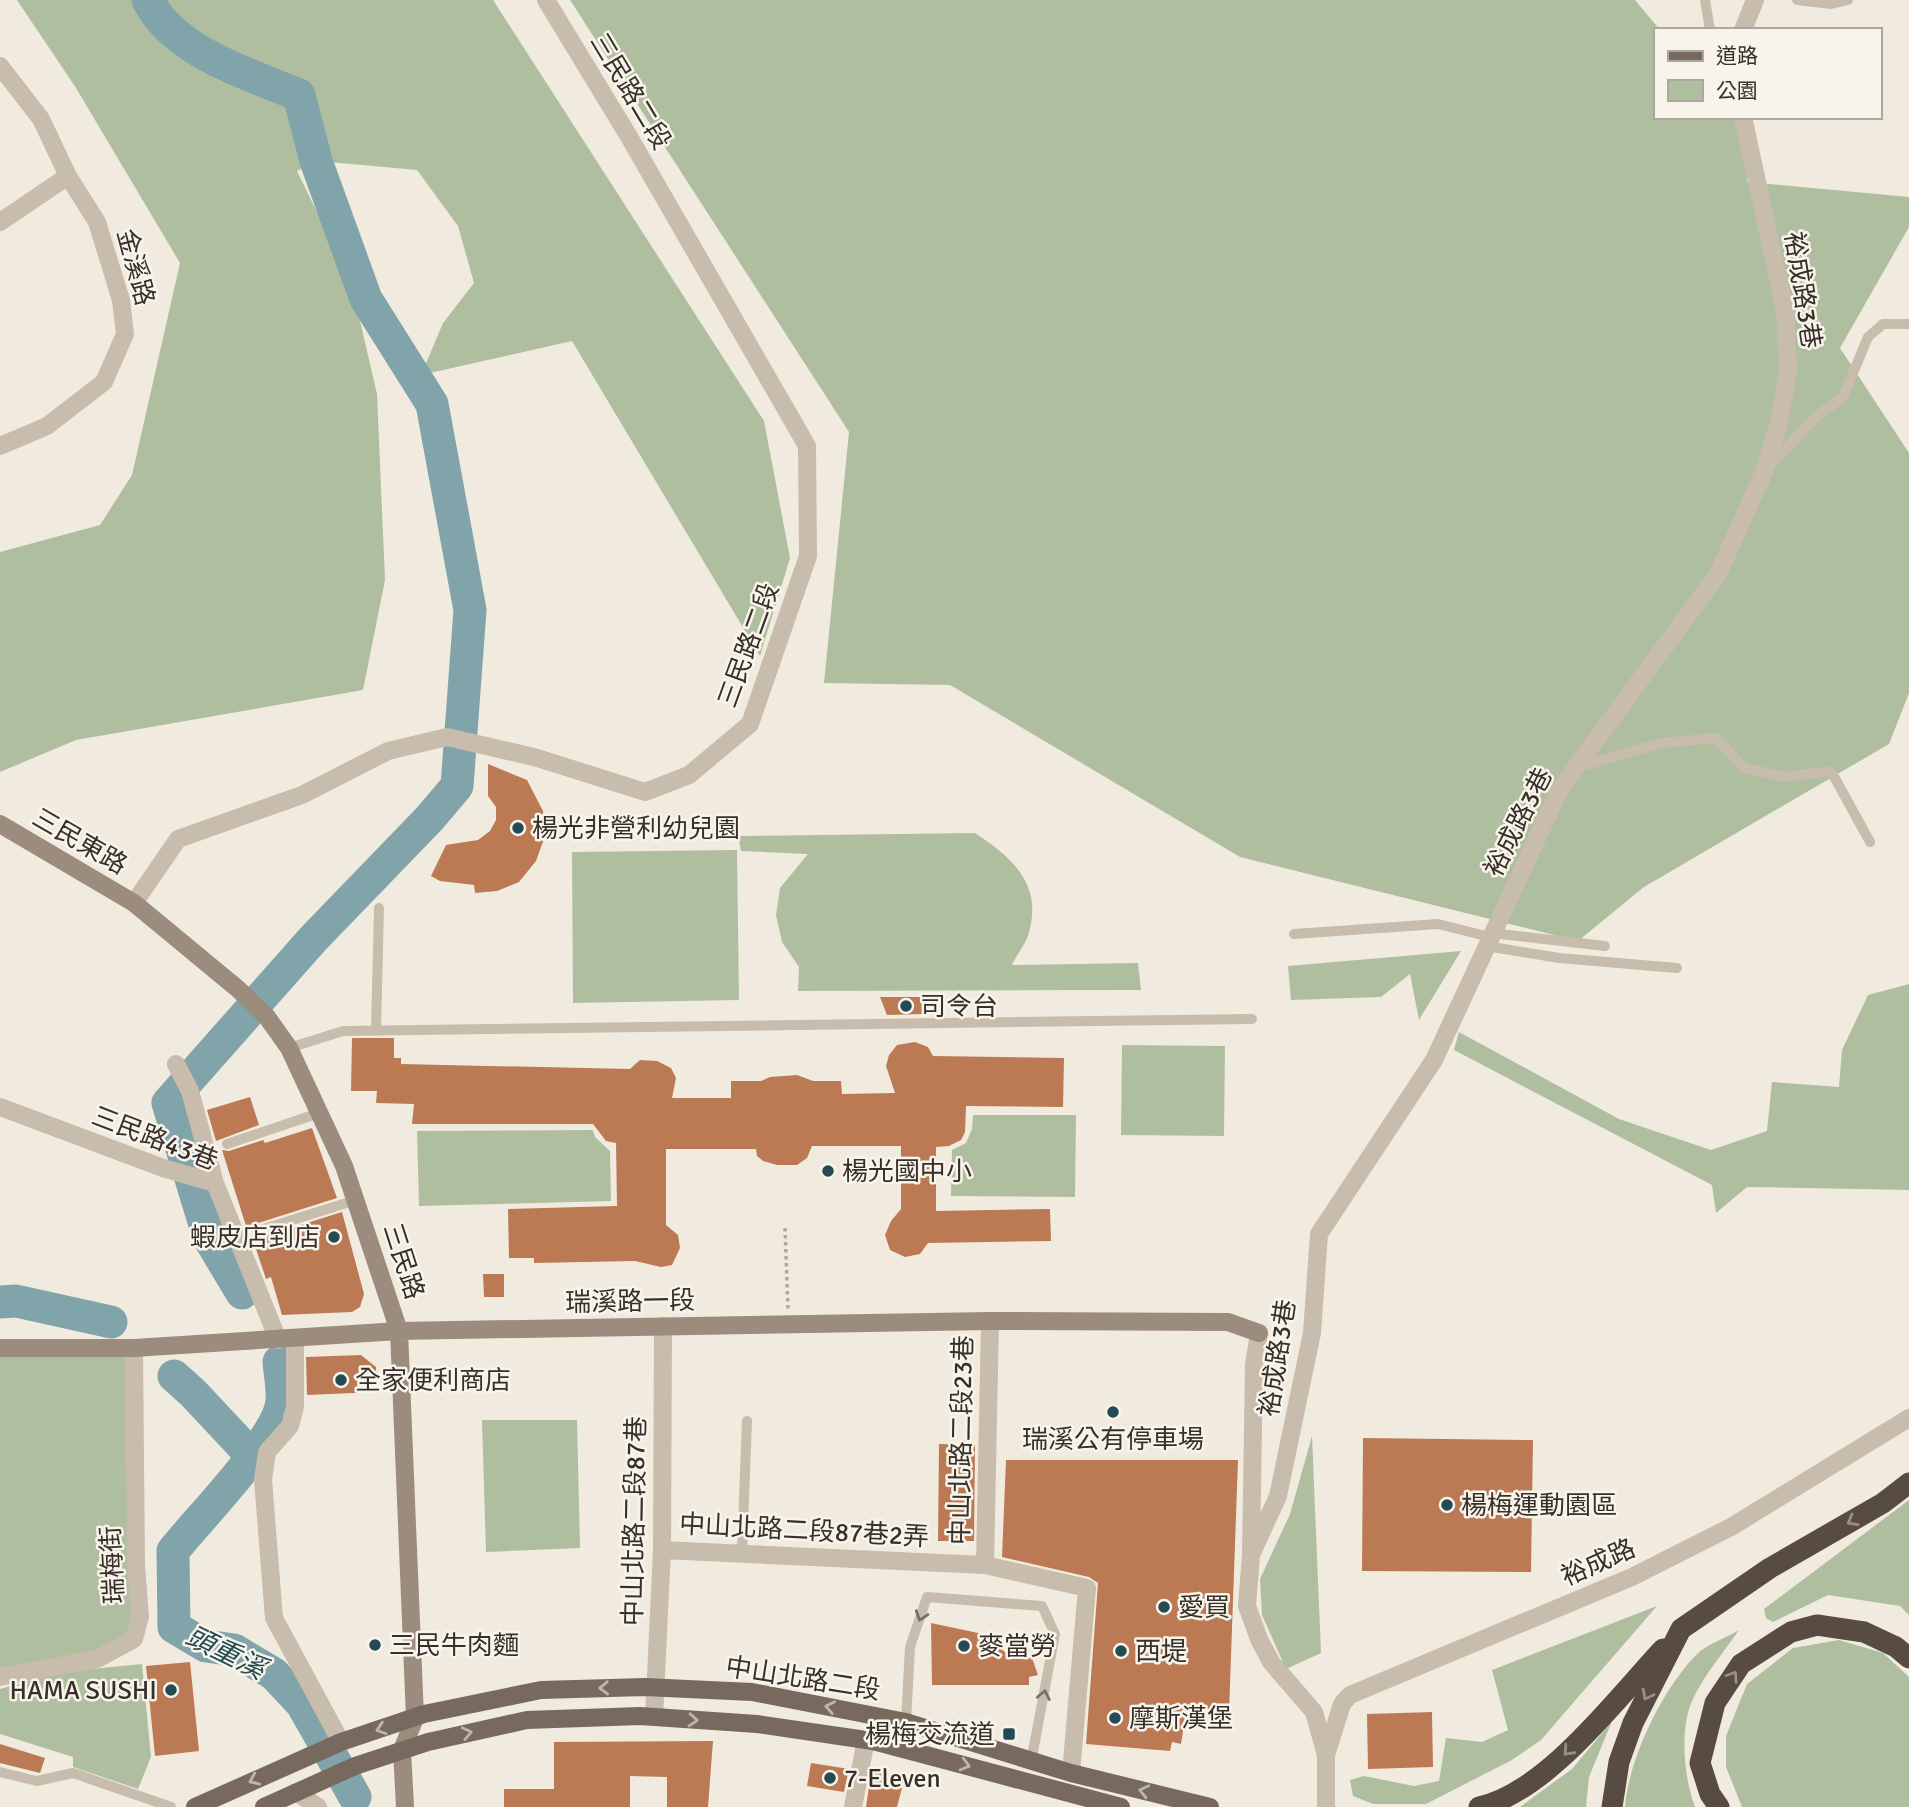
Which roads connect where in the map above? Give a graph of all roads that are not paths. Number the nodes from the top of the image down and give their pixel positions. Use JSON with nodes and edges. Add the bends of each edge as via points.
{"nodes":[{"id":1,"x":546,"y":0,"type":"edge"},
{"id":2,"x":1704,"y":0,"type":"edge"},
{"id":3,"x":1755,"y":0,"type":"edge"},
{"id":4,"x":1797,"y":0,"type":"edge"},
{"id":5,"x":1848,"y":0,"type":"edge"},
{"id":6,"x":1710,"y":28,"type":"edge"},
{"id":7,"x":1744,"y":28,"type":"edge"},
{"id":8,"x":0,"y":66,"type":"edge"},
{"id":9,"x":1743,"y":119,"type":"edge"},
{"id":10,"x":68,"y":176,"type":"junction"},
{"id":11,"x":0,"y":222,"type":"edge"},
{"id":12,"x":1909,"y":324,"type":"edge"},
{"id":13,"x":0,"y":446,"type":"edge"},
{"id":14,"x":1764,"y":472,"type":"junction"},
{"id":15,"x":1576,"y":768,"type":"junction"},
{"id":16,"x":0,"y":824,"type":"edge"},
{"id":17,"x":1870,"y":842,"type":"dead end"},
{"id":18,"x":134,"y":903,"type":"junction"},
{"id":19,"x":379,"y":908,"type":"dead end"},
{"id":20,"x":1294,"y":934,"type":"dead end"},
{"id":21,"x":1489,"y":938,"type":"junction"},
{"id":22,"x":1605,"y":946,"type":"dead end"},
{"id":23,"x":1676,"y":968,"type":"dead end"},
{"id":24,"x":1252,"y":1019,"type":"dead end"},
{"id":25,"x":376,"y":1031,"type":"junction"},
{"id":26,"x":289,"y":1048,"type":"junction"},
{"id":27,"x":176,"y":1064,"type":"dead end"},
{"id":28,"x":0,"y":1107,"type":"edge"},
{"id":29,"x":319,"y":1113,"type":"junction"},
{"id":30,"x":227,"y":1144,"type":"dead end"},
{"id":31,"x":215,"y":1183,"type":"junction"},
{"id":32,"x":356,"y":1200,"type":"junction"},
{"id":33,"x":257,"y":1231,"type":"dead end"},
{"id":34,"x":990,"y":1321,"type":"junction"},
{"id":35,"x":663,"y":1326,"type":"junction"},
{"id":36,"x":399,"y":1331,"type":"junction"},
{"id":37,"x":1259,"y":1333,"type":"joint"},
{"id":38,"x":287,"y":1339,"type":"junction"},
{"id":39,"x":0,"y":1348,"type":"edge"},
{"id":40,"x":134,"y":1348,"type":"junction"},
{"id":41,"x":1909,"y":1418,"type":"edge"},
{"id":42,"x":747,"y":1421,"type":"dead end"},
{"id":43,"x":1909,"y":1483,"type":"edge"},
{"id":44,"x":662,"y":1550,"type":"junction"},
{"id":45,"x":742,"y":1552,"type":"junction"},
{"id":46,"x":1251,"y":1555,"type":"junction"},
{"id":47,"x":985,"y":1564,"type":"junction"},
{"id":48,"x":1681,"y":1629,"type":"junction"},
{"id":49,"x":1909,"y":1658,"type":"edge"},
{"id":50,"x":0,"y":1677,"type":"edge"},
{"id":51,"x":655,"y":1688,"type":"junction"},
{"id":52,"x":654,"y":1717,"type":"junction"},
{"id":53,"x":415,"y":1718,"type":"junction"},
{"id":54,"x":906,"y":1722,"type":"junction"},
{"id":55,"x":866,"y":1740,"type":"junction"},
{"id":56,"x":341,"y":1742,"type":"junction"},
{"id":57,"x":402,"y":1750,"type":"junction"},
{"id":58,"x":1326,"y":1755,"type":"junction"},
{"id":59,"x":1031,"y":1762,"type":"junction"},
{"id":60,"x":0,"y":1772,"type":"edge"},
{"id":61,"x":1071,"y":1773,"type":"junction"},
{"id":62,"x":296,"y":1792,"type":"junction"},
{"id":63,"x":171,"y":1807,"type":"edge"},
{"id":64,"x":195,"y":1807,"type":"edge"},
{"id":65,"x":264,"y":1807,"type":"edge"},
{"id":66,"x":318,"y":1807,"type":"edge"},
{"id":67,"x":405,"y":1807,"type":"edge"},
{"id":68,"x":853,"y":1807,"type":"edge"},
{"id":69,"x":1121,"y":1807,"type":"edge"},
{"id":70,"x":1210,"y":1807,"type":"edge"},
{"id":71,"x":1326,"y":1807,"type":"edge"},
{"id":72,"x":1479,"y":1807,"type":"edge"},
{"id":73,"x":1612,"y":1807,"type":"edge"},
{"id":74,"x":1718,"y":1807,"type":"edge"}],
"edges":[{"from":1,"to":18,"type":"street","name":"三民路二段","via":[[807,446],[808,555],[750,724],[689,775],[646,792],[527,755],[447,737],[388,751],[302,795],[178,839]]},
{"from":2,"to":6,"type":"lane"},
{"from":3,"to":7,"type":"street"},
{"from":4,"to":5,"type":"lane","via":[[1831,4]]},
{"from":8,"to":10,"type":"street","name":"金溪路","via":[[41,119]]},
{"from":9,"to":14,"type":"street","name":"裕成路3巷","via":[[1785,311],[1788,370]]},
{"from":10,"to":11,"type":"street"},
{"from":10,"to":13,"type":"street","name":"金溪路","via":[[97,222],[121,300],[125,334],[104,382],[47,426]]},
{"from":12,"to":14,"type":"lane","via":[[1883,324],[1868,337],[1843,397],[1817,416]]},
{"from":14,"to":15,"type":"street","name":"裕成路3巷","via":[[1718,574]]},
{"from":15,"to":17,"type":"lane","via":[[1661,743],[1716,738],[1744,768],[1785,777],[1831,771]]},
{"from":15,"to":21,"type":"street","name":"裕成路3巷","via":[[1560,789]]},
{"from":16,"to":18,"type":"street","name":"三民東路"},
{"from":18,"to":26,"type":"street","name":"三民路","via":[[238,989],[267,1017]]},
{"from":19,"to":25,"type":"lane"},
{"from":20,"to":21,"type":"lane","via":[[1438,924]]},
{"from":21,"to":22,"type":"lane"},
{"from":21,"to":23,"type":"lane","via":[[1559,958]]},
{"from":21,"to":46,"type":"street","name":"裕成路3巷","via":[[1434,1060],[1320,1234],[1312,1333],[1279,1496]]},
{"from":24,"to":25,"type":"lane"},
{"from":25,"to":26,"type":"lane","via":[[343,1031]]},
{"from":26,"to":29,"type":"street","name":"三民路"},
{"from":27,"to":31,"type":"street","via":[[190,1091]]},
{"from":28,"to":31,"type":"street","name":"三民路43巷"},
{"from":29,"to":30,"type":"lane"},
{"from":29,"to":32,"type":"street","name":"三民路"},
{"from":31,"to":38,"type":"street","name":"三民路43巷"},
{"from":32,"to":33,"type":"lane"},
{"from":32,"to":36,"type":"street","name":"三民路"},
{"from":34,"to":35,"type":"street","name":"瑞溪路一段"},
{"from":34,"to":37,"type":"street","name":"瑞溪路一段","via":[[1228,1322]]},
{"from":34,"to":47,"type":"street","name":"中山北路二段23巷"},
{"from":35,"to":36,"type":"street","name":"瑞溪路一段"},
{"from":35,"to":44,"type":"street","name":"中山北路二段87巷"},
{"from":36,"to":38,"type":"street","name":"瑞溪路一段"},
{"from":36,"to":53,"type":"street","name":"三民路"},
{"from":37,"to":46,"type":"street","name":"裕成路3巷","via":[[1254,1365]]},
{"from":38,"to":40,"type":"street","name":"瑞溪路一段"},
{"from":38,"to":56,"type":"street","via":[[295,1407],[290,1426],[267,1451],[263,1480],[274,1618]]},
{"from":39,"to":40,"type":"street","name":"瑞溪路一段"},
{"from":40,"to":50,"type":"street","name":"瑞梅街","via":[[140,1617],[134,1639],[97,1659]]},
{"from":41,"to":58,"type":"street","name":"裕成路","via":[[1731,1527],[1633,1577],[1350,1695],[1342,1704]]},
{"from":42,"to":45,"type":"lane"},
{"from":43,"to":48,"type":"highway","one_way":true},
{"from":44,"to":45,"type":"street","name":"中山北路二段87巷2弄"},
{"from":44,"to":51,"type":"street","name":"中山北路二段87巷"},
{"from":45,"to":47,"type":"street","name":"中山北路二段87巷2弄"},
{"from":46,"to":58,"type":"street","name":"裕成路3巷","via":[[1247,1605],[1259,1639],[1271,1662],[1314,1712]]},
{"from":47,"to":61,"type":"street","name":"中山北路二段23巷","via":[[1087,1588]]},
{"from":48,"to":72,"type":"highway","one_way":true,"via":[[1551,1769],[1494,1804]]},
{"from":48,"to":73,"type":"highway","one_way":true,"via":[[1633,1723],[1619,1762]]},
{"from":74,"to":49,"type":"highway","one_way":true,"via":[[1700,1763],[1715,1703],[1741,1664],[1791,1632],[1817,1625],[1864,1632]]},
{"from":51,"to":52,"type":"street","name":"中山北路二段87巷"},
{"from":51,"to":53,"type":"main road","name":"中山北路二段","one_way":true,"via":[[541,1690]]},
{"from":54,"to":51,"type":"main road","name":"中山北路二段","one_way":true,"via":[[752,1692]]},
{"from":52,"to":55,"type":"main road","name":"中山北路二段","one_way":true,"via":[[757,1724]]},
{"from":57,"to":52,"type":"main road","name":"中山北路二段","one_way":true,"via":[[527,1720]]},
{"from":53,"to":56,"type":"main road","name":"中山北路二段","one_way":true},
{"from":53,"to":57,"type":"street"},
{"from":54,"to":59,"type":"main road","name":"中山北路二段"},
{"from":59,"to":54,"type":"lane","one_way":true,"via":[[1055,1634],[1042,1606],[927,1597],[910,1647]]},
{"from":55,"to":68,"type":"street"},
{"from":55,"to":69,"type":"main road","name":"中山北路二段","one_way":true},
{"from":56,"to":64,"type":"main road","name":"中山北路二段","one_way":true},
{"from":57,"to":62,"type":"main road","name":"中山北路二段"},
{"from":57,"to":67,"type":"street"},
{"from":58,"to":71,"type":"street","name":"裕成路3巷"},
{"from":59,"to":61,"type":"main road","name":"中山北路二段"},
{"from":60,"to":63,"type":"lane","via":[[37,1781],[73,1773]]},
{"from":70,"to":61,"type":"main road","name":"中山北路二段","one_way":true},
{"from":62,"to":65,"type":"main road"},
{"from":62,"to":66,"type":"street"}]}
